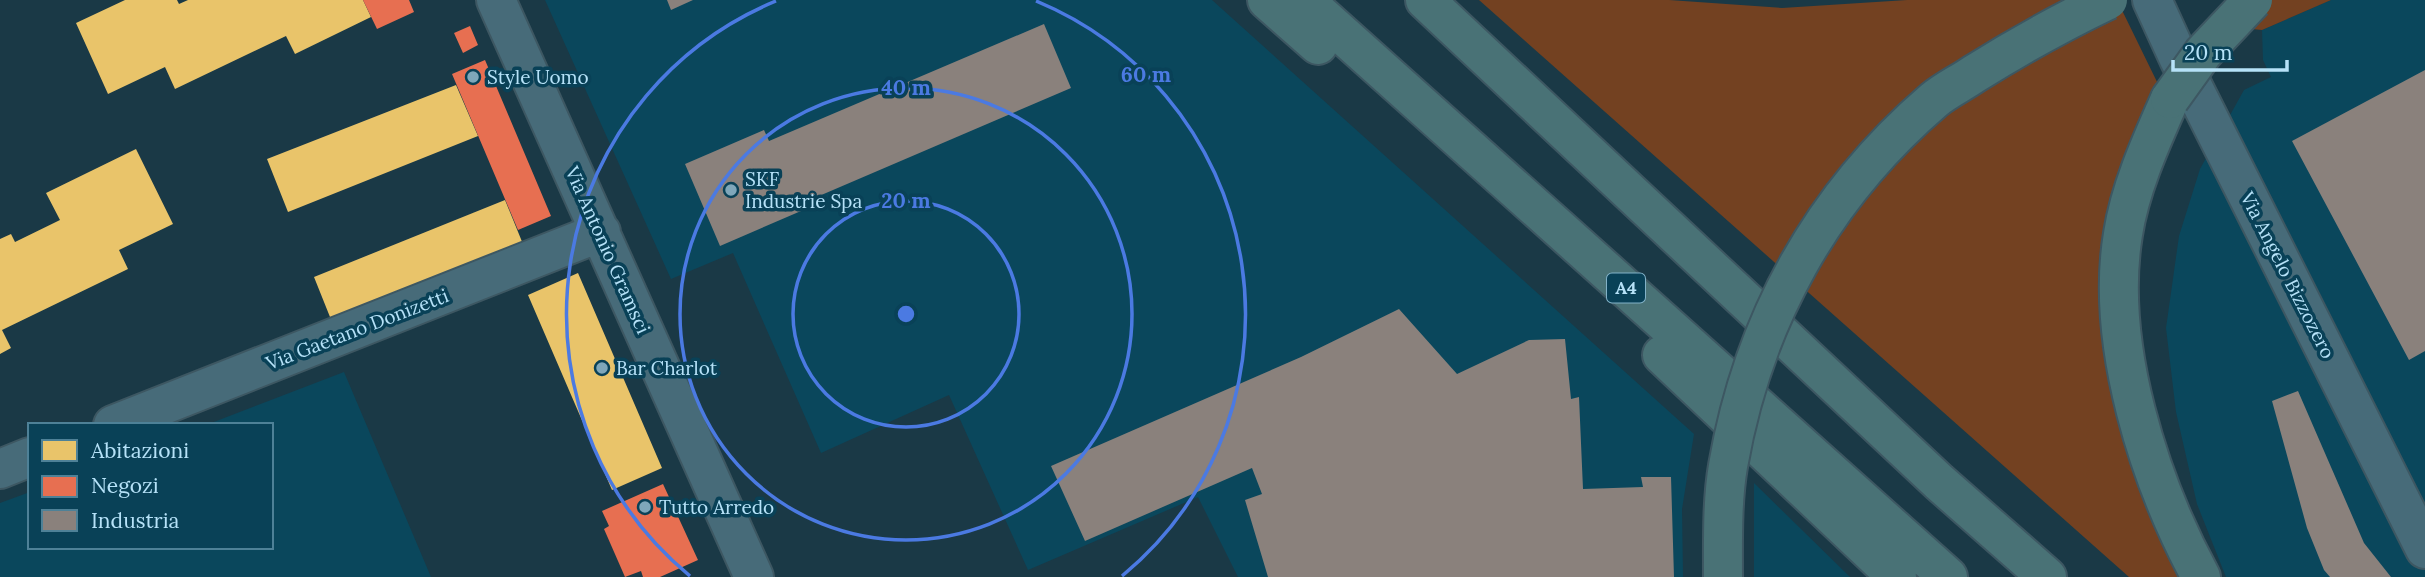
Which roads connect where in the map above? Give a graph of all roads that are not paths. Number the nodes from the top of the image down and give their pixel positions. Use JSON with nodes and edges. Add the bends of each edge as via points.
{"nodes":[{"id":1,"x":496,"y":0,"type":"edge"},
{"id":2,"x":1267,"y":0,"type":"edge"},
{"id":3,"x":1304,"y":0,"type":"edge"},
{"id":4,"x":1424,"y":0,"type":"edge"},
{"id":5,"x":2108,"y":0,"type":"edge"},
{"id":6,"x":2152,"y":0,"type":"edge"},
{"id":7,"x":2253,"y":0,"type":"edge"},
{"id":8,"x":601,"y":232,"type":"junction"},
{"id":9,"x":118,"y":423,"type":"edge"},
{"id":10,"x":28,"y":458,"type":"edge"},
{"id":11,"x":0,"y":469,"type":"edge"},
{"id":12,"x":2425,"y":549,"type":"edge"},
{"id":13,"x":754,"y":577,"type":"edge"},
{"id":14,"x":1723,"y":577,"type":"edge"},
{"id":15,"x":1897,"y":577,"type":"edge"},
{"id":16,"x":1948,"y":577,"type":"edge"},
{"id":17,"x":2048,"y":577,"type":"edge"},
{"id":18,"x":2201,"y":577,"type":"edge"}],
"edges":[{"from":1,"to":8,"type":"street","name":"Via Antonio Gramsci"},
{"from":2,"to":15,"type":"highway","via":[[1651,345]]},
{"from":3,"to":16,"type":"highway","number":"A4"},
{"from":4,"to":17,"type":"highway","via":[[1939,482]]},
{"from":5,"to":14,"type":"highway","bridge":true,"via":[[2010,51],[1936,99],[1885,147],[1829,212],[1788,282],[1756,354],[1728,468]]},
{"from":6,"to":12,"type":"street","name":"Via Angelo Bizzozero"},
{"from":7,"to":18,"type":"highway","bridge":true,"via":[[2203,53],[2170,99],[2146,155],[2123,233],[2119,277],[2132,392],[2177,533]]},
{"from":8,"to":9,"type":"street","name":"Via Gaetano Donizetti"},
{"from":8,"to":13,"type":"street","name":"Via Antonio Gramsci"},
{"from":10,"to":11,"type":"street"}]}
